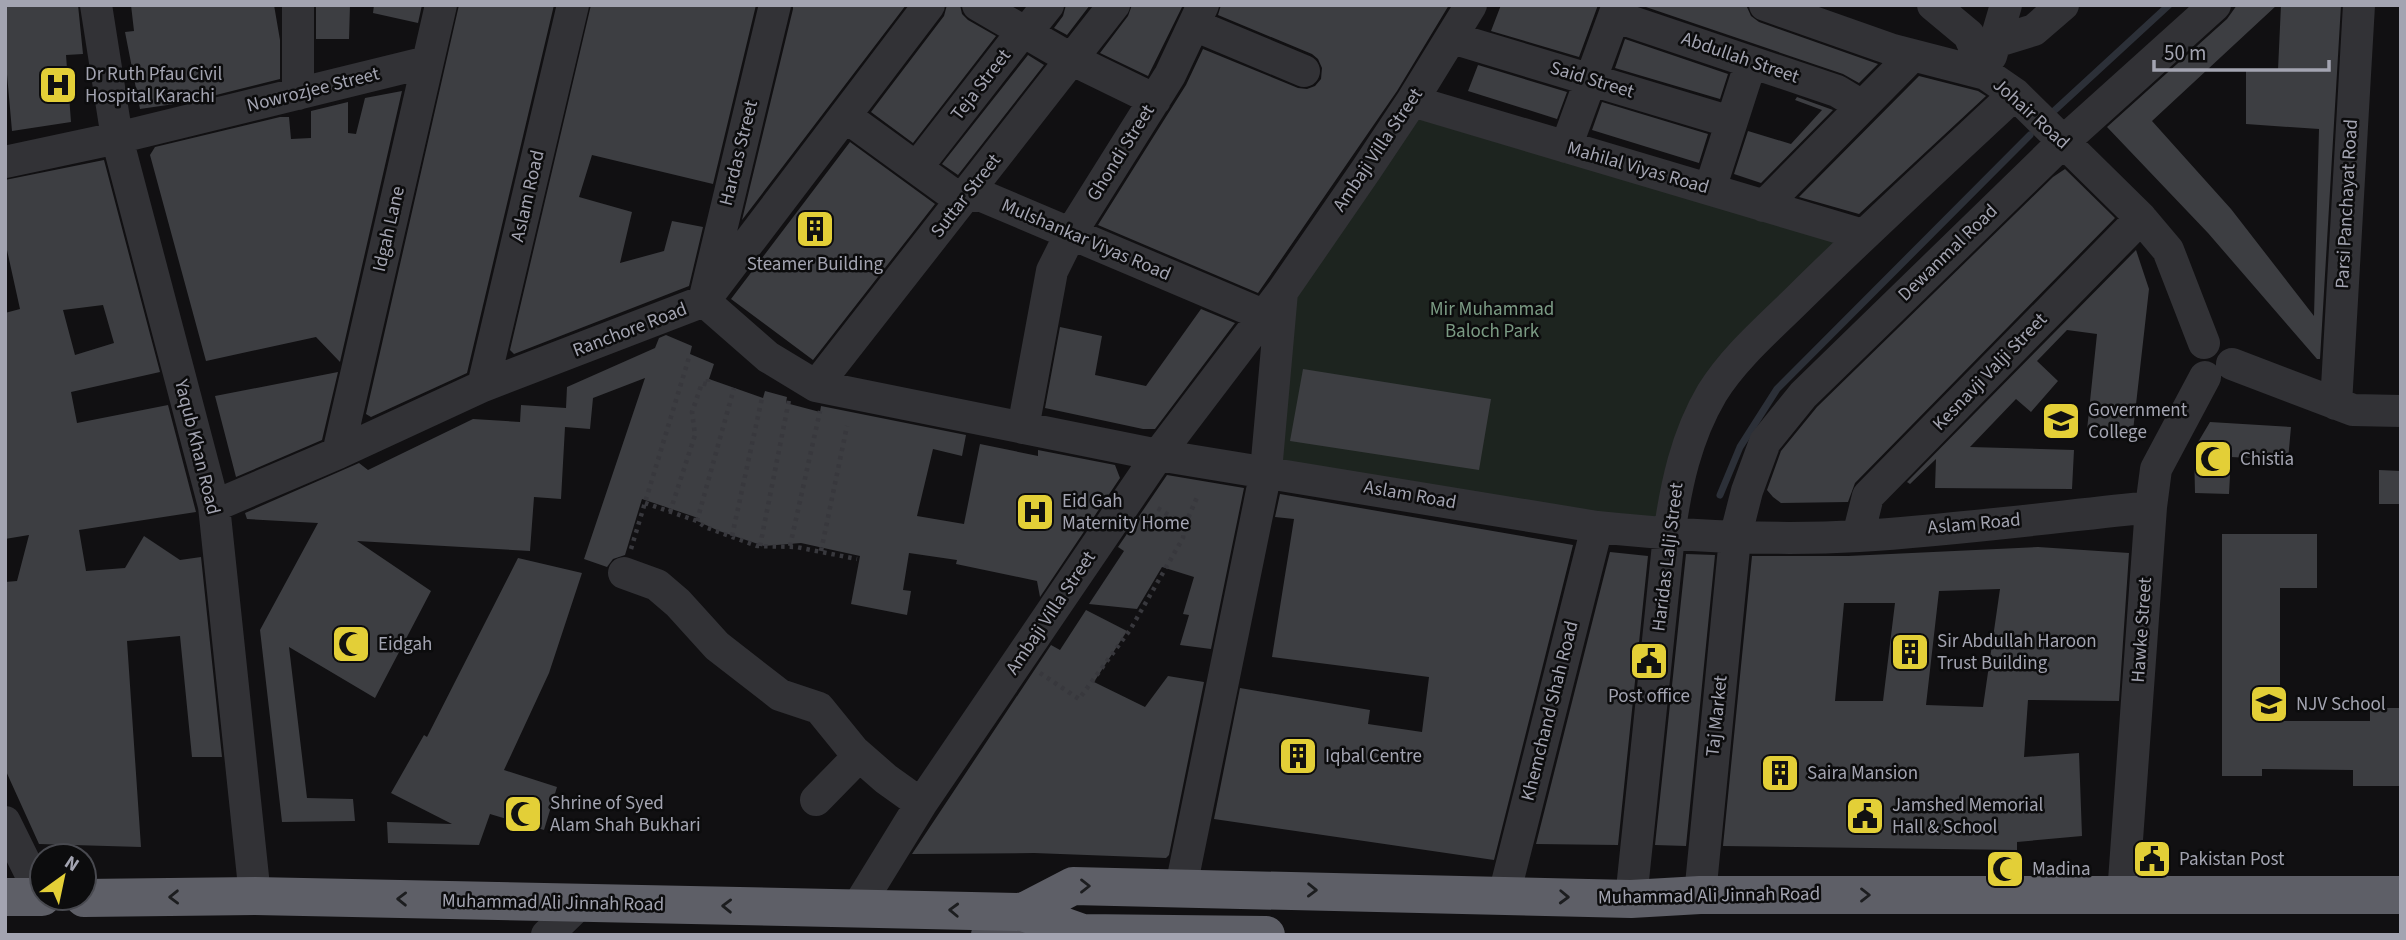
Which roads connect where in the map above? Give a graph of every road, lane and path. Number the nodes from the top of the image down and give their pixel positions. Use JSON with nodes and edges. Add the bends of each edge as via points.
{"nodes":[{"id":1,"x":96,"y":5,"type":"edge"},
{"id":2,"x":298,"y":5,"type":"edge"},
{"id":3,"x":441,"y":5,"type":"edge"},
{"id":4,"x":573,"y":5,"type":"edge"},
{"id":5,"x":775,"y":5,"type":"edge"},
{"id":6,"x":929,"y":5,"type":"edge"},
{"id":7,"x":1048,"y":5,"type":"edge"},
{"id":8,"x":1114,"y":5,"type":"edge"},
{"id":9,"x":1471,"y":5,"type":"edge"},
{"id":10,"x":1765,"y":5,"type":"edge"},
{"id":11,"x":1933,"y":5,"type":"edge"},
{"id":12,"x":2006,"y":5,"type":"edge"},
{"id":13,"x":2063,"y":5,"type":"edge"},
{"id":14,"x":2215,"y":5,"type":"edge"},
{"id":15,"x":2359,"y":5,"type":"edge"},
{"id":16,"x":982,"y":6,"type":"edge"},
{"id":17,"x":1616,"y":10,"type":"edge"},
{"id":18,"x":1198,"y":15,"type":"edge"},
{"id":19,"x":1025,"y":34,"type":"junction"},
{"id":20,"x":1452,"y":38,"type":"junction"},
{"id":21,"x":1995,"y":42,"type":"junction"},
{"id":22,"x":1912,"y":56,"type":"junction"},
{"id":23,"x":1071,"y":59,"type":"junction"},
{"id":24,"x":427,"y":62,"type":"junction"},
{"id":25,"x":1751,"y":62,"type":"junction"},
{"id":26,"x":1304,"y":71,"type":"dead end"},
{"id":27,"x":1986,"y":74,"type":"junction"},
{"id":28,"x":1590,"y":79,"type":"junction"},
{"id":29,"x":298,"y":94,"type":"junction"},
{"id":30,"x":2015,"y":94,"type":"junction"},
{"id":31,"x":1154,"y":100,"type":"junction"},
{"id":32,"x":1412,"y":101,"type":"junction"},
{"id":33,"x":1863,"y":106,"type":"junction"},
{"id":34,"x":845,"y":116,"type":"junction"},
{"id":35,"x":1731,"y":122,"type":"junction"},
{"id":36,"x":117,"y":138,"type":"junction"},
{"id":37,"x":2063,"y":142,"type":"junction"},
{"id":38,"x":1566,"y":147,"type":"junction"},
{"id":39,"x":5,"y":162,"type":"edge"},
{"id":40,"x":916,"y":167,"type":"junction"},
{"id":41,"x":1710,"y":189,"type":"junction"},
{"id":42,"x":966,"y":197,"type":"junction"},
{"id":43,"x":1764,"y":206,"type":"junction"},
{"id":44,"x":2141,"y":218,"type":"junction"},
{"id":45,"x":1071,"y":233,"type":"junction"},
{"id":46,"x":1863,"y":235,"type":"junction"},
{"id":47,"x":704,"y":301,"type":"junction"},
{"id":48,"x":1273,"y":303,"type":"junction"},
{"id":49,"x":690,"y":354,"type":"dead end"},
{"id":50,"x":2218,"y":371,"type":"junction"},
{"id":51,"x":708,"y":379,"type":"dead end"},
{"id":52,"x":483,"y":386,"type":"junction"},
{"id":53,"x":734,"y":388,"type":"dead end"},
{"id":54,"x":809,"y":395,"type":"junction"},
{"id":55,"x":762,"y":398,"type":"dead end"},
{"id":56,"x":2336,"y":404,"type":"junction"},
{"id":57,"x":2401,"y":411,"type":"edge"},
{"id":58,"x":847,"y":426,"type":"dead end"},
{"id":59,"x":1023,"y":428,"type":"junction"},
{"id":60,"x":338,"y":453,"type":"junction"},
{"id":61,"x":1158,"y":454,"type":"junction"},
{"id":62,"x":1266,"y":471,"type":"junction"},
{"id":63,"x":1133,"y":492,"type":"junction"},
{"id":64,"x":1198,"y":495,"type":"dead end"},
{"id":65,"x":645,"y":503,"type":"junction"},
{"id":66,"x":214,"y":506,"type":"junction"},
{"id":67,"x":2151,"y":508,"type":"junction"},
{"id":68,"x":670,"y":512,"type":"junction"},
{"id":69,"x":697,"y":521,"type":"junction"},
{"id":70,"x":1185,"y":526,"type":"junction"},
{"id":71,"x":1597,"y":527,"type":"junction"},
{"id":72,"x":1669,"y":535,"type":"junction"},
{"id":73,"x":732,"y":536,"type":"junction"},
{"id":74,"x":1858,"y":536,"type":"junction"},
{"id":75,"x":1735,"y":538,"type":"junction"},
{"id":76,"x":760,"y":546,"type":"junction"},
{"id":77,"x":790,"y":546,"type":"junction"},
{"id":78,"x":821,"y":551,"type":"junction"},
{"id":79,"x":857,"y":559,"type":"dead end"},
{"id":80,"x":624,"y":573,"type":"joint"},
{"id":81,"x":1019,"y":660,"type":"junction"},
{"id":82,"x":859,"y":756,"type":"junction"},
{"id":83,"x":816,"y":800,"type":"dead end"},
{"id":84,"x":921,"y":804,"type":"junction"},
{"id":85,"x":5,"y":822,"type":"edge"},
{"id":86,"x":28,"y":869,"type":"edge"},
{"id":87,"x":1181,"y":887,"type":"junction"},
{"id":88,"x":255,"y":895,"type":"junction"},
{"id":89,"x":1504,"y":895,"type":"junction"},
{"id":90,"x":1700,"y":895,"type":"junction"},
{"id":91,"x":2123,"y":895,"type":"junction"},
{"id":92,"x":2401,"y":895,"type":"edge"},
{"id":93,"x":28,"y":897,"type":"edge"},
{"id":94,"x":5,"y":898,"type":"edge"},
{"id":95,"x":98,"y":898,"type":"edge"},
{"id":96,"x":1631,"y":899,"type":"junction"},
{"id":97,"x":579,"y":904,"type":"junction"},
{"id":98,"x":1023,"y":912,"type":"junction"},
{"id":99,"x":876,"y":917,"type":"edge"},
{"id":100,"x":547,"y":935,"type":"edge"},
{"id":101,"x":990,"y":935,"type":"edge"},
{"id":102,"x":1266,"y":935,"type":"edge"}],
"edges":[{"from":1,"to":36,"type":"street","name":"Yaqub Khan Road"},
{"from":2,"to":29,"type":"street"},
{"from":3,"to":24,"type":"street","name":"Idgah Lane"},
{"from":4,"to":52,"type":"street","name":"Aslam Road"},
{"from":5,"to":47,"type":"street","name":"Hardas Street"},
{"from":6,"to":34,"type":"street","name":"Ranchore Road"},
{"from":7,"to":19,"type":"street","name":"Teja Street"},
{"from":8,"to":23,"type":"street","name":"Suttar Street"},
{"from":9,"to":20,"type":"street","name":"Ambaji Villa Street"},
{"from":10,"to":22,"type":"street","name":"Johair Road"},
{"from":11,"to":27,"type":"street","via":[[1969,35]]},
{"from":12,"to":21,"type":"street"},
{"from":13,"to":21,"type":"street","via":[[2034,30]]},
{"from":14,"to":37,"type":"street","name":"Dewanmal Road"},
{"from":15,"to":56,"type":"street","name":"Parsi Panchayat Road"},
{"from":16,"to":19,"type":"street"},
{"from":17,"to":25,"type":"street","name":"Abdullah Street"},
{"from":17,"to":28,"type":"street"},
{"from":18,"to":26,"type":"street"},
{"from":18,"to":31,"type":"street","name":"Ghondi Street"},
{"from":19,"to":23,"type":"street"},
{"from":19,"to":40,"type":"street","name":"Teja Street"},
{"from":20,"to":28,"type":"street","name":"Said Street"},
{"from":20,"to":32,"type":"street","name":"Ambaji Villa Street"},
{"from":21,"to":27,"type":"street"},
{"from":22,"to":27,"type":"street","name":"Johair Road"},
{"from":22,"to":33,"type":"street"},
{"from":23,"to":31,"type":"street"},
{"from":23,"to":42,"type":"street","name":"Suttar Street"},
{"from":24,"to":29,"type":"street","name":"Nowrozjee Street"},
{"from":24,"to":60,"type":"street","name":"Idgah Lane"},
{"from":25,"to":33,"type":"street","name":"Abdullah Street","via":[[1837,91]]},
{"from":25,"to":35,"type":"street"},
{"from":27,"to":30,"type":"street","name":"Johair Road"},
{"from":28,"to":35,"type":"street","name":"Said Street"},
{"from":28,"to":38,"type":"street"},
{"from":29,"to":36,"type":"street","name":"Nowrozjee Street"},
{"from":30,"to":37,"type":"street","name":"Johair Road"},
{"from":30,"to":46,"type":"street","name":"Haridas Lalji Street"},
{"from":31,"to":45,"type":"street","name":"Ghondi Street"},
{"from":32,"to":38,"type":"street","name":"Mahilal Viyas Road"},
{"from":32,"to":48,"type":"street","name":"Ambaji Villa Street"},
{"from":33,"to":43,"type":"street"},
{"from":34,"to":40,"type":"street","name":"Mulshankar Viyas Road"},
{"from":34,"to":47,"type":"street","name":"Ranchore Road"},
{"from":35,"to":41,"type":"street"},
{"from":36,"to":39,"type":"street","name":"Nowrozjee Street"},
{"from":36,"to":66,"type":"street","name":"Yaqub Khan Road"},
{"from":37,"to":44,"type":"street","name":"Johair Road"},
{"from":37,"to":75,"type":"street","name":"Dewanmal Road","via":[[1803,395],[1765,442]]},
{"from":38,"to":41,"type":"street","name":"Mahilal Viyas Road"},
{"from":40,"to":42,"type":"street","name":"Mulshankar Viyas Road","via":[[955,196]]},
{"from":41,"to":43,"type":"street","name":"Mahilal Viyas Road"},
{"from":42,"to":45,"type":"street","name":"Mulshankar Viyas Road","via":[[982,196]]},
{"from":42,"to":54,"type":"street","name":"Suttar Street"},
{"from":43,"to":46,"type":"street","name":"Mahilal Viyas Road"},
{"from":44,"to":50,"type":"street","name":"Johair Road","via":[[2168,250],[2204,343],[2216,341],[2226,346],[2232,357]]},
{"from":44,"to":74,"type":"street","name":"Kesnavji Valji Street","via":[[1868,496]]},
{"from":45,"to":48,"type":"street","name":"Mulshankar Viyas Road"},
{"from":45,"to":59,"type":"street","name":"Ghondi Street","via":[[1052,271]]},
{"from":46,"to":72,"type":"street","name":"Haridas Lalji Street","via":[[1738,359],[1712,393],[1677,478]]},
{"from":47,"to":52,"type":"street","name":"Ranchore Road"},
{"from":47,"to":54,"type":"street","name":"Aslam Road"},
{"from":48,"to":61,"type":"street","name":"Ambaji Villa Street"},
{"from":48,"to":62,"type":"street","name":"Ambaji Villa Street"},
{"from":49,"to":65,"type":"path"},
{"from":50,"to":56,"type":"street"},
{"from":50,"to":67,"type":"street","name":"Hawke Street","via":[[2157,469]]},
{"from":51,"to":68,"type":"path","via":[[708,385],[702,383],[692,412],[695,435]]},
{"from":52,"to":60,"type":"street","name":"Ranchore Road"},
{"from":53,"to":69,"type":"path"},
{"from":54,"to":59,"type":"street","name":"Aslam Road"},
{"from":54,"to":76,"type":"path"},
{"from":54,"to":77,"type":"path"},
{"from":55,"to":73,"type":"path"},
{"from":56,"to":57,"type":"street","via":[[2353,410]]},
{"from":58,"to":78,"type":"path"},
{"from":59,"to":61,"type":"street","name":"Aslam Road"},
{"from":60,"to":66,"type":"street","name":"Ranchore Road"},
{"from":61,"to":62,"type":"street","name":"Aslam Road"},
{"from":61,"to":63,"type":"street","name":"Ambaji Villa Street"},
{"from":62,"to":71,"type":"street","name":"Aslam Road"},
{"from":62,"to":87,"type":"street","name":"Ambaji Villa Street"},
{"from":63,"to":70,"type":"path"},
{"from":63,"to":81,"type":"street","name":"Ambaji Villa Street"},
{"from":64,"to":70,"type":"path"},
{"from":65,"to":68,"type":"path"},
{"from":65,"to":80,"type":"path"},
{"from":66,"to":88,"type":"street","name":"Yaqub Khan Road"},
{"from":67,"to":74,"type":"street","name":"Aslam Road"},
{"from":67,"to":91,"type":"street","name":"Hawke Street"},
{"from":68,"to":69,"type":"path"},
{"from":69,"to":73,"type":"path"},
{"from":70,"to":81,"type":"path","via":[[1183,538],[1130,630],[1079,699]]},
{"from":71,"to":72,"type":"street","name":"Aslam Road"},
{"from":71,"to":89,"type":"street","name":"Khemchand Shah Road"},
{"from":72,"to":75,"type":"street","name":"Aslam Road"},
{"from":72,"to":96,"type":"street","name":"Haridas Lalji Street"},
{"from":73,"to":76,"type":"path"},
{"from":74,"to":75,"type":"street","name":"Aslam Road"},
{"from":75,"to":90,"type":"street","name":"Taj Market"},
{"from":76,"to":77,"type":"path"},
{"from":77,"to":78,"type":"path"},
{"from":78,"to":79,"type":"path"},
{"from":80,"to":82,"type":"street","via":[[657,585],[717,646],[780,695],[819,708]]},
{"from":81,"to":84,"type":"street","name":"Ambaji Villa Street"},
{"from":82,"to":83,"type":"street"},
{"from":82,"to":84,"type":"street"},
{"from":84,"to":99,"type":"street","name":"Ambaji Villa Street"},
{"from":85,"to":86,"type":"street"},
{"from":87,"to":89,"type":"highway","name":"Muhammad Ali Jinnah Road","one_way":true},
{"from":98,"to":87,"type":"highway","name":"Muhammad Ali Jinnah Road","one_way":true,"via":[[1073,886]]},
{"from":88,"to":95,"type":"highway","name":"Muhammad Ali Jinnah Road","one_way":true},
{"from":97,"to":88,"type":"highway","name":"Muhammad Ali Jinnah Road","one_way":true},
{"from":89,"to":96,"type":"highway","name":"Muhammad Ali Jinnah Road","one_way":true},
{"from":90,"to":91,"type":"highway","name":"Muhammad Ali Jinnah Road","one_way":true},
{"from":90,"to":96,"type":"highway","name":"Muhammad Ali Jinnah Road"},
{"from":91,"to":92,"type":"highway","name":"Muhammad Ali Jinnah Road"},
{"from":93,"to":94,"type":"highway"},
{"from":99,"to":97,"type":"highway","name":"Muhammad Ali Jinnah Road","one_way":true},
{"from":97,"to":100,"type":"street"},
{"from":98,"to":99,"type":"highway","name":"Muhammad Ali Jinnah Road","one_way":true},
{"from":98,"to":101,"type":"main road"},
{"from":98,"to":102,"type":"highway","name":"Muhammad Ali Jinnah Road","via":[[1082,933]]}]}
